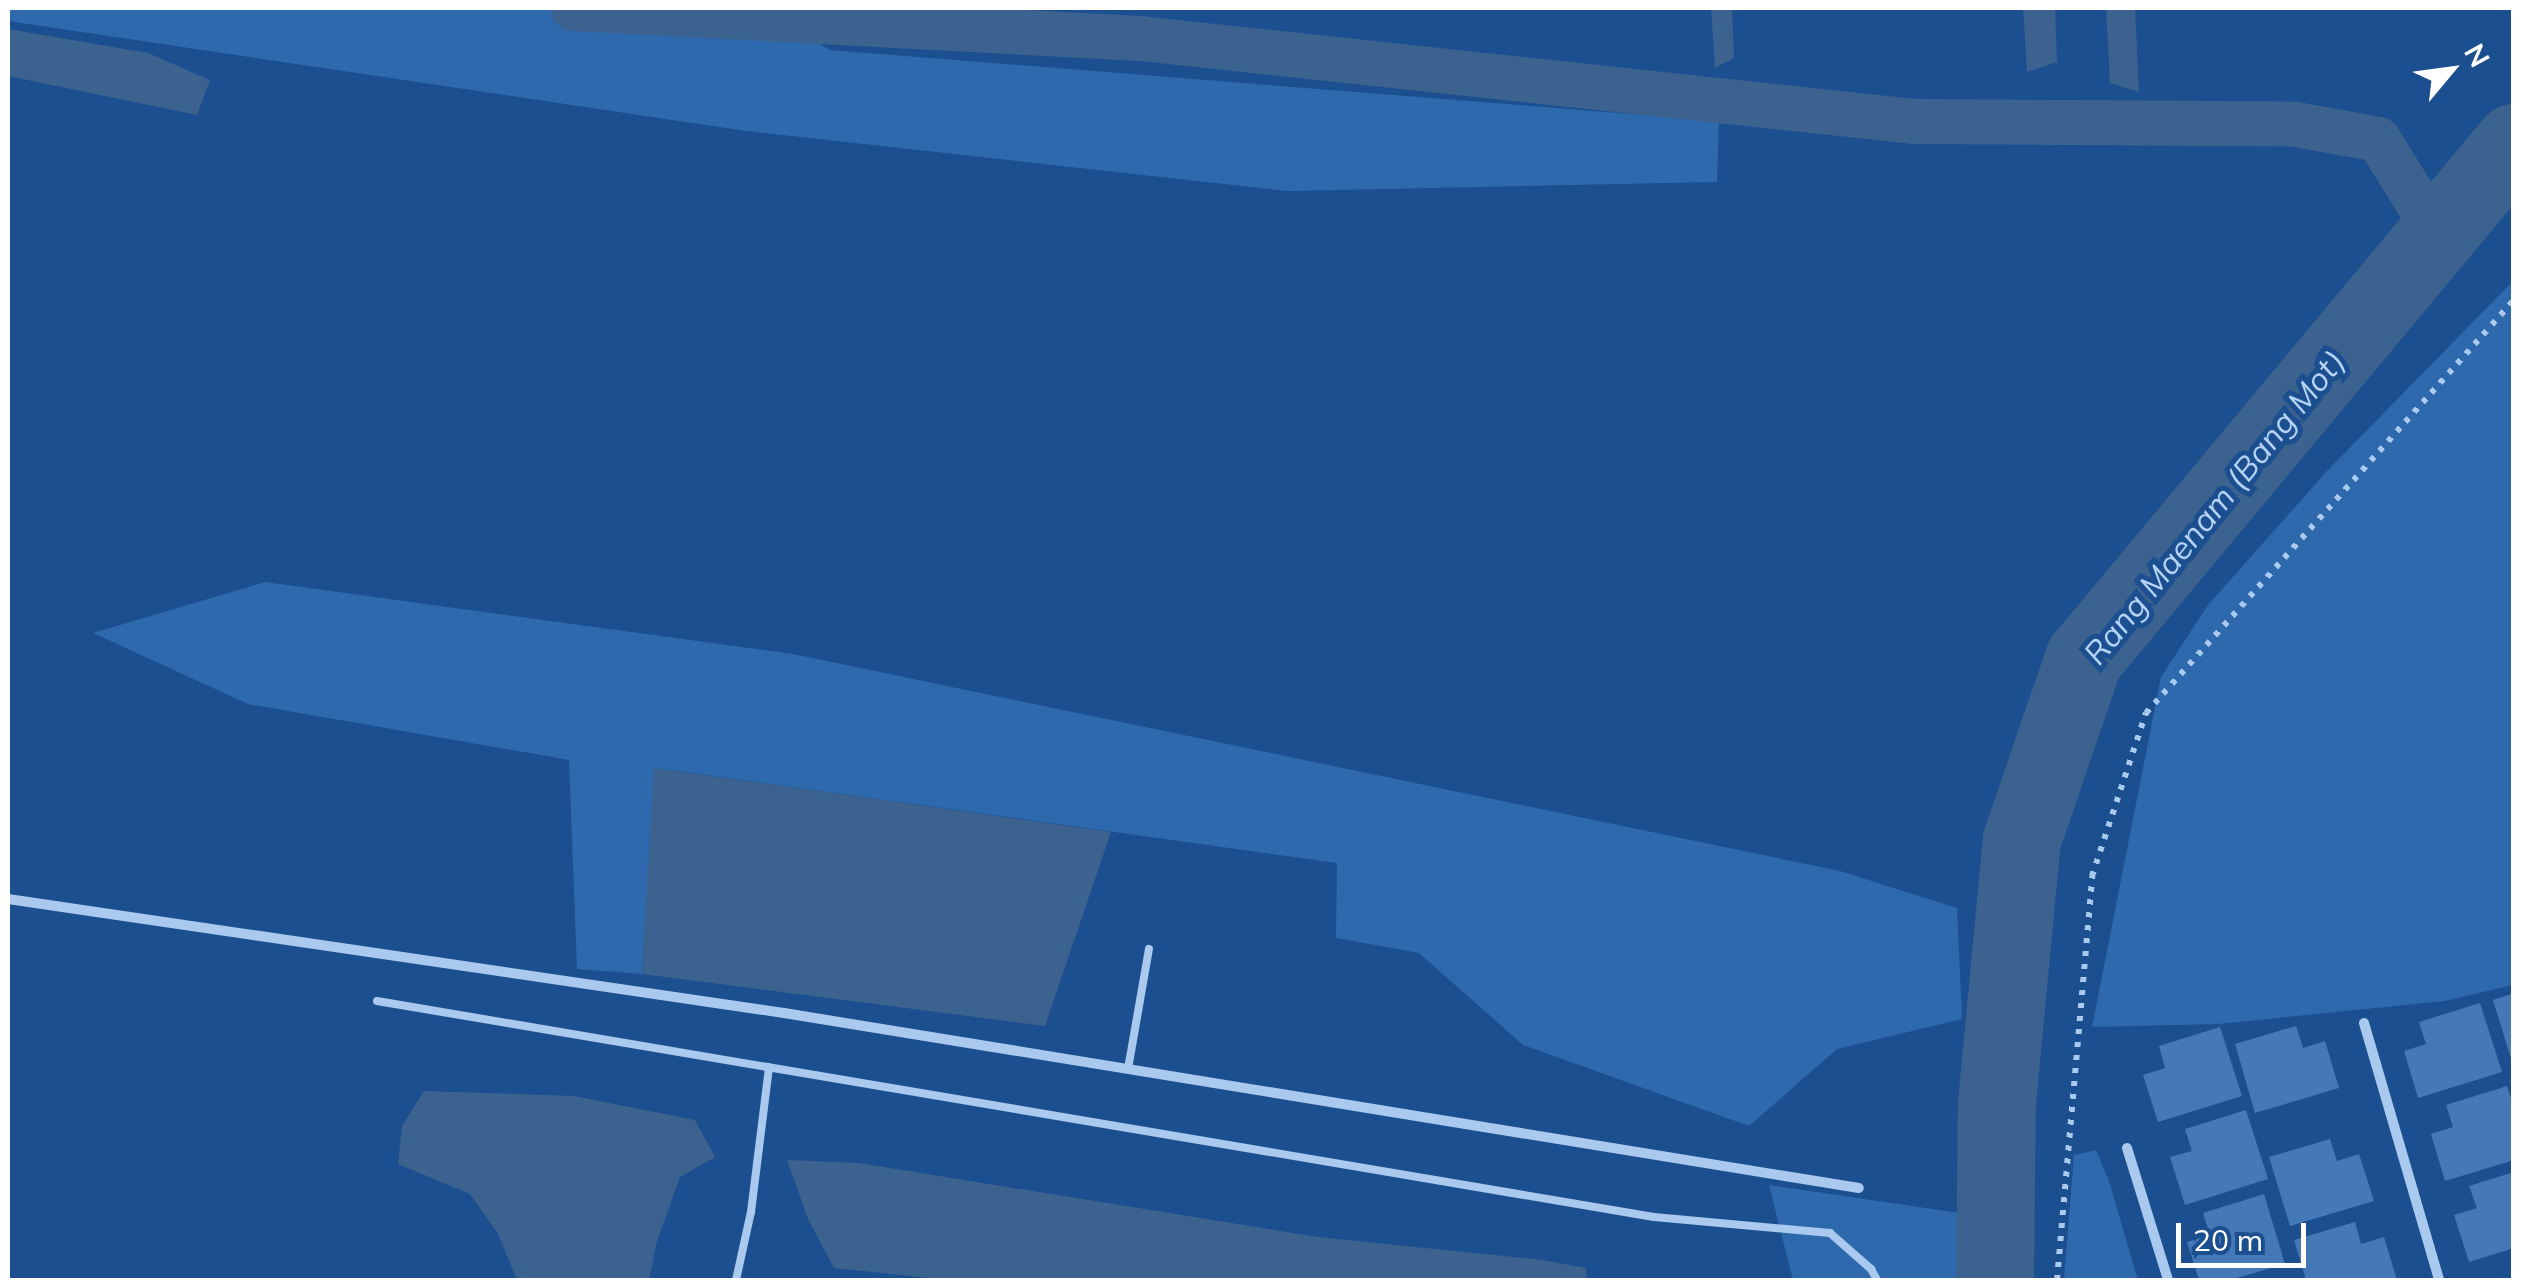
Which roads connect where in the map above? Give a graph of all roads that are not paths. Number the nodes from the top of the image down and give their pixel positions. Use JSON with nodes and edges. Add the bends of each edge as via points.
{"nodes":[{"id":1,"x":8,"y":899,"type":"edge"},
{"id":2,"x":1150,"y":949,"type":"dead end"},
{"id":3,"x":378,"y":1000,"type":"dead end"},
{"id":4,"x":2364,"y":1024,"type":"dead end"},
{"id":5,"x":769,"y":1067,"type":"junction"},
{"id":6,"x":1128,"y":1069,"type":"junction"},
{"id":7,"x":2127,"y":1148,"type":"dead end"},
{"id":8,"x":1859,"y":1188,"type":"dead end"},
{"id":9,"x":736,"y":1280,"type":"edge"},
{"id":10,"x":1876,"y":1280,"type":"edge"},
{"id":11,"x":2168,"y":1280,"type":"edge"},
{"id":12,"x":2439,"y":1280,"type":"edge"}],
"edges":[{"from":1,"to":6,"type":"street"},
{"from":2,"to":6,"type":"lane"},
{"from":3,"to":5,"type":"lane"},
{"from":4,"to":12,"type":"street"},
{"from":5,"to":9,"type":"lane"},
{"from":5,"to":10,"type":"lane","via":[[1654,1217],[1830,1233]]},
{"from":6,"to":8,"type":"street"},
{"from":7,"to":11,"type":"street"}]}
